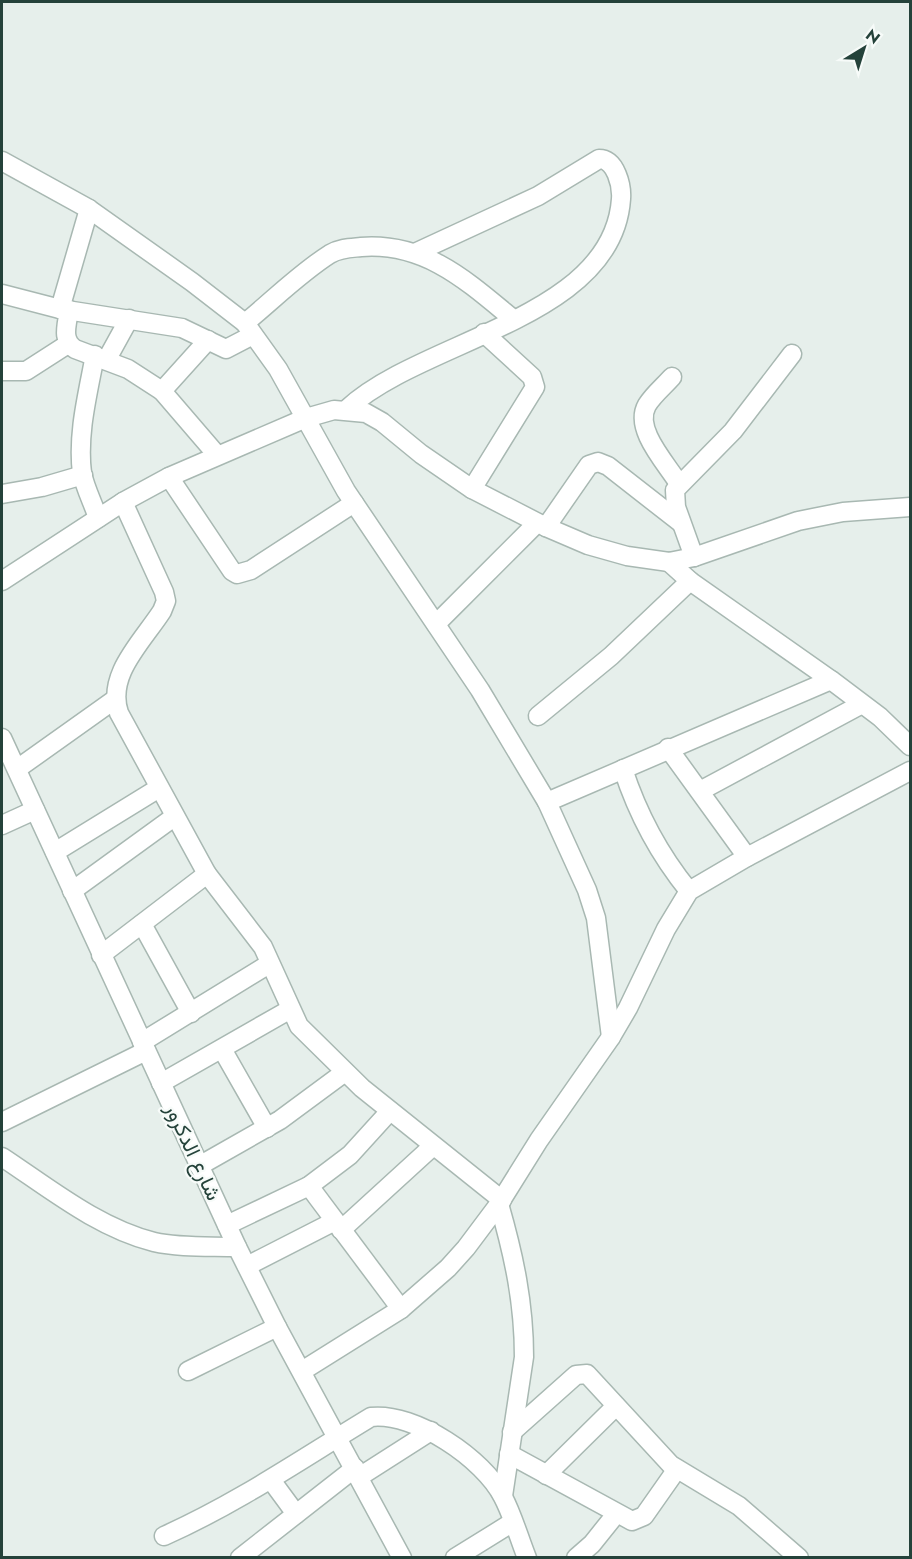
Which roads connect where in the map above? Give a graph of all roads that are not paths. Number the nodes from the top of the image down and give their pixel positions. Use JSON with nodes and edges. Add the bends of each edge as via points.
{"nodes":[{"id":1,"x":2,"y":161,"type":"edge"},
{"id":2,"x":89,"y":209,"type":"junction"},
{"id":3,"x":417,"y":252,"type":"junction"},
{"id":4,"x":2,"y":294,"type":"edge"},
{"id":5,"x":65,"y":310,"type":"junction"},
{"id":6,"x":129,"y":319,"type":"junction"},
{"id":7,"x":513,"y":319,"type":"junction"},
{"id":8,"x":249,"y":329,"type":"junction"},
{"id":9,"x":484,"y":333,"type":"junction"},
{"id":10,"x":208,"y":340,"type":"junction"},
{"id":11,"x":68,"y":344,"type":"junction"},
{"id":12,"x":792,"y":354,"type":"dead end"},
{"id":13,"x":101,"y":357,"type":"junction"},
{"id":14,"x":2,"y":371,"type":"edge"},
{"id":15,"x":672,"y":377,"type":"dead end"},
{"id":16,"x":162,"y":392,"type":"junction"},
{"id":17,"x":348,"y":409,"type":"junction"},
{"id":18,"x":306,"y":418,"type":"junction"},
{"id":19,"x":217,"y":455,"type":"junction"},
{"id":20,"x":82,"y":475,"type":"junction"},
{"id":21,"x":169,"y":477,"type":"junction"},
{"id":22,"x":679,"y":484,"type":"junction"},
{"id":23,"x":472,"y":489,"type":"junction"},
{"id":24,"x":2,"y":494,"type":"edge"},
{"id":25,"x":123,"y":502,"type":"junction"},
{"id":26,"x":354,"y":503,"type":"junction"},
{"id":27,"x":910,"y":507,"type":"edge"},
{"id":28,"x":98,"y":518,"type":"junction"},
{"id":29,"x":681,"y":523,"type":"junction"},
{"id":30,"x":541,"y":525,"type":"junction"},
{"id":31,"x":693,"y":557,"type":"junction"},
{"id":32,"x":669,"y":562,"type":"junction"},
{"id":33,"x":2,"y":581,"type":"edge"},
{"id":34,"x":690,"y":581,"type":"junction"},
{"id":35,"x":436,"y":624,"type":"junction"},
{"id":36,"x":831,"y":680,"type":"junction"},
{"id":37,"x":114,"y":700,"type":"junction"},
{"id":38,"x":862,"y":704,"type":"junction"},
{"id":39,"x":538,"y":716,"type":"dead end"},
{"id":40,"x":2,"y":738,"type":"edge"},
{"id":41,"x":910,"y":746,"type":"edge"},
{"id":42,"x":668,"y":748,"type":"junction"},
{"id":43,"x":17,"y":769,"type":"junction"},
{"id":44,"x":623,"y":769,"type":"junction"},
{"id":45,"x":910,"y":771,"type":"edge"},
{"id":46,"x":159,"y":788,"type":"junction"},
{"id":47,"x":700,"y":791,"type":"junction"},
{"id":48,"x":547,"y":802,"type":"junction"},
{"id":49,"x":35,"y":810,"type":"junction"},
{"id":50,"x":174,"y":817,"type":"junction"},
{"id":51,"x":2,"y":825,"type":"edge"},
{"id":52,"x":54,"y":852,"type":"junction"},
{"id":53,"x":747,"y":857,"type":"junction"},
{"id":54,"x":207,"y":874,"type":"junction"},
{"id":55,"x":72,"y":891,"type":"junction"},
{"id":56,"x":689,"y":891,"type":"junction"},
{"id":57,"x":142,"y":924,"type":"junction"},
{"id":58,"x":102,"y":955,"type":"junction"},
{"id":59,"x":269,"y":964,"type":"junction"},
{"id":60,"x":289,"y":1010,"type":"junction"},
{"id":61,"x":191,"y":1013,"type":"junction"},
{"id":62,"x":611,"y":1037,"type":"junction"},
{"id":63,"x":144,"y":1047,"type":"junction"},
{"id":64,"x":222,"y":1049,"type":"junction"},
{"id":65,"x":345,"y":1072,"type":"junction"},
{"id":66,"x":161,"y":1083,"type":"junction"},
{"id":67,"x":390,"y":1111,"type":"junction"},
{"id":68,"x":2,"y":1122,"type":"edge"},
{"id":69,"x":267,"y":1128,"type":"junction"},
{"id":70,"x":434,"y":1146,"type":"junction"},
{"id":71,"x":2,"y":1157,"type":"edge"},
{"id":72,"x":200,"y":1166,"type":"junction"},
{"id":73,"x":309,"y":1186,"type":"junction"},
{"id":74,"x":500,"y":1202,"type":"junction"},
{"id":75,"x":227,"y":1225,"type":"junction"},
{"id":76,"x":338,"y":1226,"type":"junction"},
{"id":77,"x":237,"y":1247,"type":"junction"},
{"id":78,"x":247,"y":1266,"type":"junction"},
{"id":79,"x":401,"y":1309,"type":"junction"},
{"id":80,"x":277,"y":1327,"type":"junction"},
{"id":81,"x":188,"y":1371,"type":"dead end"},
{"id":82,"x":302,"y":1371,"type":"junction"},
{"id":83,"x":616,"y":1406,"type":"junction"},
{"id":84,"x":431,"y":1431,"type":"junction"},
{"id":85,"x":512,"y":1432,"type":"junction"},
{"id":86,"x":338,"y":1437,"type":"junction"},
{"id":87,"x":509,"y":1454,"type":"junction"},
{"id":88,"x":677,"y":1469,"type":"junction"},
{"id":89,"x":357,"y":1473,"type":"junction"},
{"id":90,"x":546,"y":1475,"type":"junction"},
{"id":91,"x":271,"y":1480,"type":"junction"},
{"id":92,"x":503,"y":1496,"type":"junction"},
{"id":93,"x":296,"y":1514,"type":"junction"},
{"id":94,"x":616,"y":1514,"type":"junction"},
{"id":95,"x":513,"y":1522,"type":"junction"},
{"id":96,"x":164,"y":1536,"type":"dead end"},
{"id":97,"x":396,"y":1555,"type":"edge"},
{"id":98,"x":584,"y":1555,"type":"edge"},
{"id":99,"x":240,"y":1557,"type":"edge"},
{"id":100,"x":455,"y":1557,"type":"edge"},
{"id":101,"x":527,"y":1557,"type":"edge"},
{"id":102,"x":799,"y":1557,"type":"edge"}],
"edges":[{"from":1,"to":2,"type":"street"},
{"from":2,"to":5,"type":"street"},
{"from":2,"to":8,"type":"street"},
{"from":3,"to":7,"type":"street","via":[[462,277]]},
{"from":3,"to":7,"type":"street","via":[[538,196],[599,159],[608,161],[621,190],[611,237],[600,255],[565,291]]},
{"from":3,"to":8,"type":"street","via":[[376,246],[338,250]]},
{"from":4,"to":5,"type":"street"},
{"from":5,"to":6,"type":"street"},
{"from":5,"to":11,"type":"street"},
{"from":6,"to":10,"type":"street","via":[[182,328]]},
{"from":6,"to":13,"type":"street"},
{"from":7,"to":9,"type":"street"},
{"from":8,"to":10,"type":"street","via":[[228,349]]},
{"from":8,"to":18,"type":"street"},
{"from":9,"to":17,"type":"street","via":[[375,387]]},
{"from":9,"to":23,"type":"street","via":[[532,377],[535,387]]},
{"from":10,"to":16,"type":"street"},
{"from":11,"to":13,"type":"street","via":[[75,350]]},
{"from":11,"to":14,"type":"street","via":[[26,371]]},
{"from":12,"to":22,"type":"street","via":[[733,431]]},
{"from":13,"to":16,"type":"street","via":[[128,369]]},
{"from":13,"to":20,"type":"street","via":[[82,424]]},
{"from":15,"to":22,"type":"street","via":[[647,405],[643,420],[646,433]]},
{"from":16,"to":19,"type":"street"},
{"from":17,"to":18,"type":"street"},
{"from":17,"to":23,"type":"street","via":[[382,422]]},
{"from":18,"to":19,"type":"street"},
{"from":18,"to":26,"type":"street"},
{"from":19,"to":21,"type":"street"},
{"from":20,"to":24,"type":"street"},
{"from":20,"to":28,"type":"street"},
{"from":21,"to":25,"type":"street"},
{"from":21,"to":26,"type":"street","via":[[237,574],[250,570]]},
{"from":22,"to":29,"type":"street","via":[[674,496]]},
{"from":23,"to":30,"type":"street"},
{"from":25,"to":28,"type":"street"},
{"from":25,"to":37,"type":"street","via":[[166,601],[117,680]]},
{"from":26,"to":35,"type":"street"},
{"from":27,"to":31,"type":"street","via":[[843,512],[798,521]]},
{"from":28,"to":33,"type":"street"},
{"from":29,"to":30,"type":"street","via":[[598,462],[590,465]]},
{"from":29,"to":31,"type":"street"},
{"from":30,"to":32,"type":"street","via":[[588,545]]},
{"from":30,"to":35,"type":"street"},
{"from":31,"to":32,"type":"street"},
{"from":32,"to":34,"type":"street"},
{"from":34,"to":36,"type":"street"},
{"from":34,"to":39,"type":"street","via":[[619,649]]},
{"from":35,"to":48,"type":"street"},
{"from":36,"to":38,"type":"street"},
{"from":36,"to":42,"type":"street"},
{"from":37,"to":43,"type":"street"},
{"from":37,"to":46,"type":"street"},
{"from":38,"to":41,"type":"street"},
{"from":38,"to":47,"type":"street"},
{"from":40,"to":43,"type":"street","name":"شارع الدكرور"},
{"from":42,"to":44,"type":"street"},
{"from":42,"to":47,"type":"street"},
{"from":43,"to":49,"type":"street","name":"شارع الدكرور"},
{"from":44,"to":48,"type":"street"},
{"from":44,"to":56,"type":"street","via":[[644,824],[665,861]]},
{"from":45,"to":53,"type":"street"},
{"from":46,"to":50,"type":"street"},
{"from":46,"to":52,"type":"street"},
{"from":47,"to":53,"type":"street"},
{"from":48,"to":62,"type":"street","via":[[596,918]]},
{"from":49,"to":51,"type":"street"},
{"from":49,"to":52,"type":"street","name":"شارع الدكرور"},
{"from":50,"to":54,"type":"street"},
{"from":50,"to":55,"type":"street"},
{"from":52,"to":55,"type":"street","name":"شارع الدكرور"},
{"from":53,"to":56,"type":"street"},
{"from":54,"to":57,"type":"street"},
{"from":54,"to":59,"type":"street","via":[[263,947]]},
{"from":55,"to":58,"type":"street","name":"شارع الدكرور"},
{"from":56,"to":62,"type":"street"},
{"from":57,"to":58,"type":"street"},
{"from":57,"to":61,"type":"street"},
{"from":58,"to":63,"type":"street","name":"شارع الدكرور"},
{"from":59,"to":60,"type":"street"},
{"from":59,"to":61,"type":"street"},
{"from":60,"to":64,"type":"street"},
{"from":60,"to":65,"type":"street","via":[[309,1039]]},
{"from":61,"to":63,"type":"street"},
{"from":62,"to":74,"type":"street"},
{"from":63,"to":66,"type":"street","name":"شارع الدكرور"},
{"from":63,"to":68,"type":"street"},
{"from":64,"to":66,"type":"street"},
{"from":64,"to":69,"type":"street"},
{"from":65,"to":67,"type":"street"},
{"from":65,"to":69,"type":"street"},
{"from":66,"to":72,"type":"street","name":"شارع الدكرور"},
{"from":67,"to":70,"type":"street"},
{"from":67,"to":73,"type":"street","via":[[350,1155]]},
{"from":69,"to":72,"type":"street"},
{"from":70,"to":74,"type":"street"},
{"from":70,"to":76,"type":"street"},
{"from":71,"to":77,"type":"street","via":[[126,1233],[156,1243]]},
{"from":72,"to":75,"type":"street","name":"شارع الدكرور"},
{"from":73,"to":75,"type":"street"},
{"from":73,"to":76,"type":"street"},
{"from":74,"to":79,"type":"street","via":[[448,1268]]},
{"from":74,"to":85,"type":"street","via":[[522,1304],[524,1357]]},
{"from":75,"to":77,"type":"street","name":"شارع الدكرور"},
{"from":76,"to":78,"type":"street"},
{"from":76,"to":79,"type":"street"},
{"from":77,"to":78,"type":"street","name":"شارع الدكرور"},
{"from":78,"to":80,"type":"street","name":"شارع الدكرور"},
{"from":79,"to":82,"type":"street"},
{"from":80,"to":81,"type":"street"},
{"from":80,"to":82,"type":"street","name":"شارع الدكرور"},
{"from":82,"to":86,"type":"street","name":"شارع الدكرور"},
{"from":83,"to":85,"type":"street","via":[[587,1374],[580,1374]]},
{"from":83,"to":88,"type":"street"},
{"from":83,"to":90,"type":"street"},
{"from":84,"to":86,"type":"street","via":[[382,1415],[371,1417]]},
{"from":84,"to":89,"type":"street"},
{"from":84,"to":92,"type":"street","via":[[464,1454]]},
{"from":85,"to":87,"type":"street"},
{"from":86,"to":89,"type":"street","name":"شارع الدكرور"},
{"from":86,"to":91,"type":"street"},
{"from":87,"to":90,"type":"street"},
{"from":87,"to":92,"type":"street"},
{"from":88,"to":94,"type":"street","via":[[644,1516],[632,1521]]},
{"from":88,"to":102,"type":"street","via":[[739,1506]]},
{"from":89,"to":93,"type":"street"},
{"from":89,"to":97,"type":"street","name":"شارع الدكرور"},
{"from":90,"to":94,"type":"street"},
{"from":91,"to":93,"type":"street"},
{"from":91,"to":96,"type":"street","via":[[207,1517]]},
{"from":92,"to":95,"type":"street"},
{"from":93,"to":99,"type":"street"},
{"from":94,"to":98,"type":"street"},
{"from":95,"to":100,"type":"street"},
{"from":95,"to":101,"type":"street"}]}
